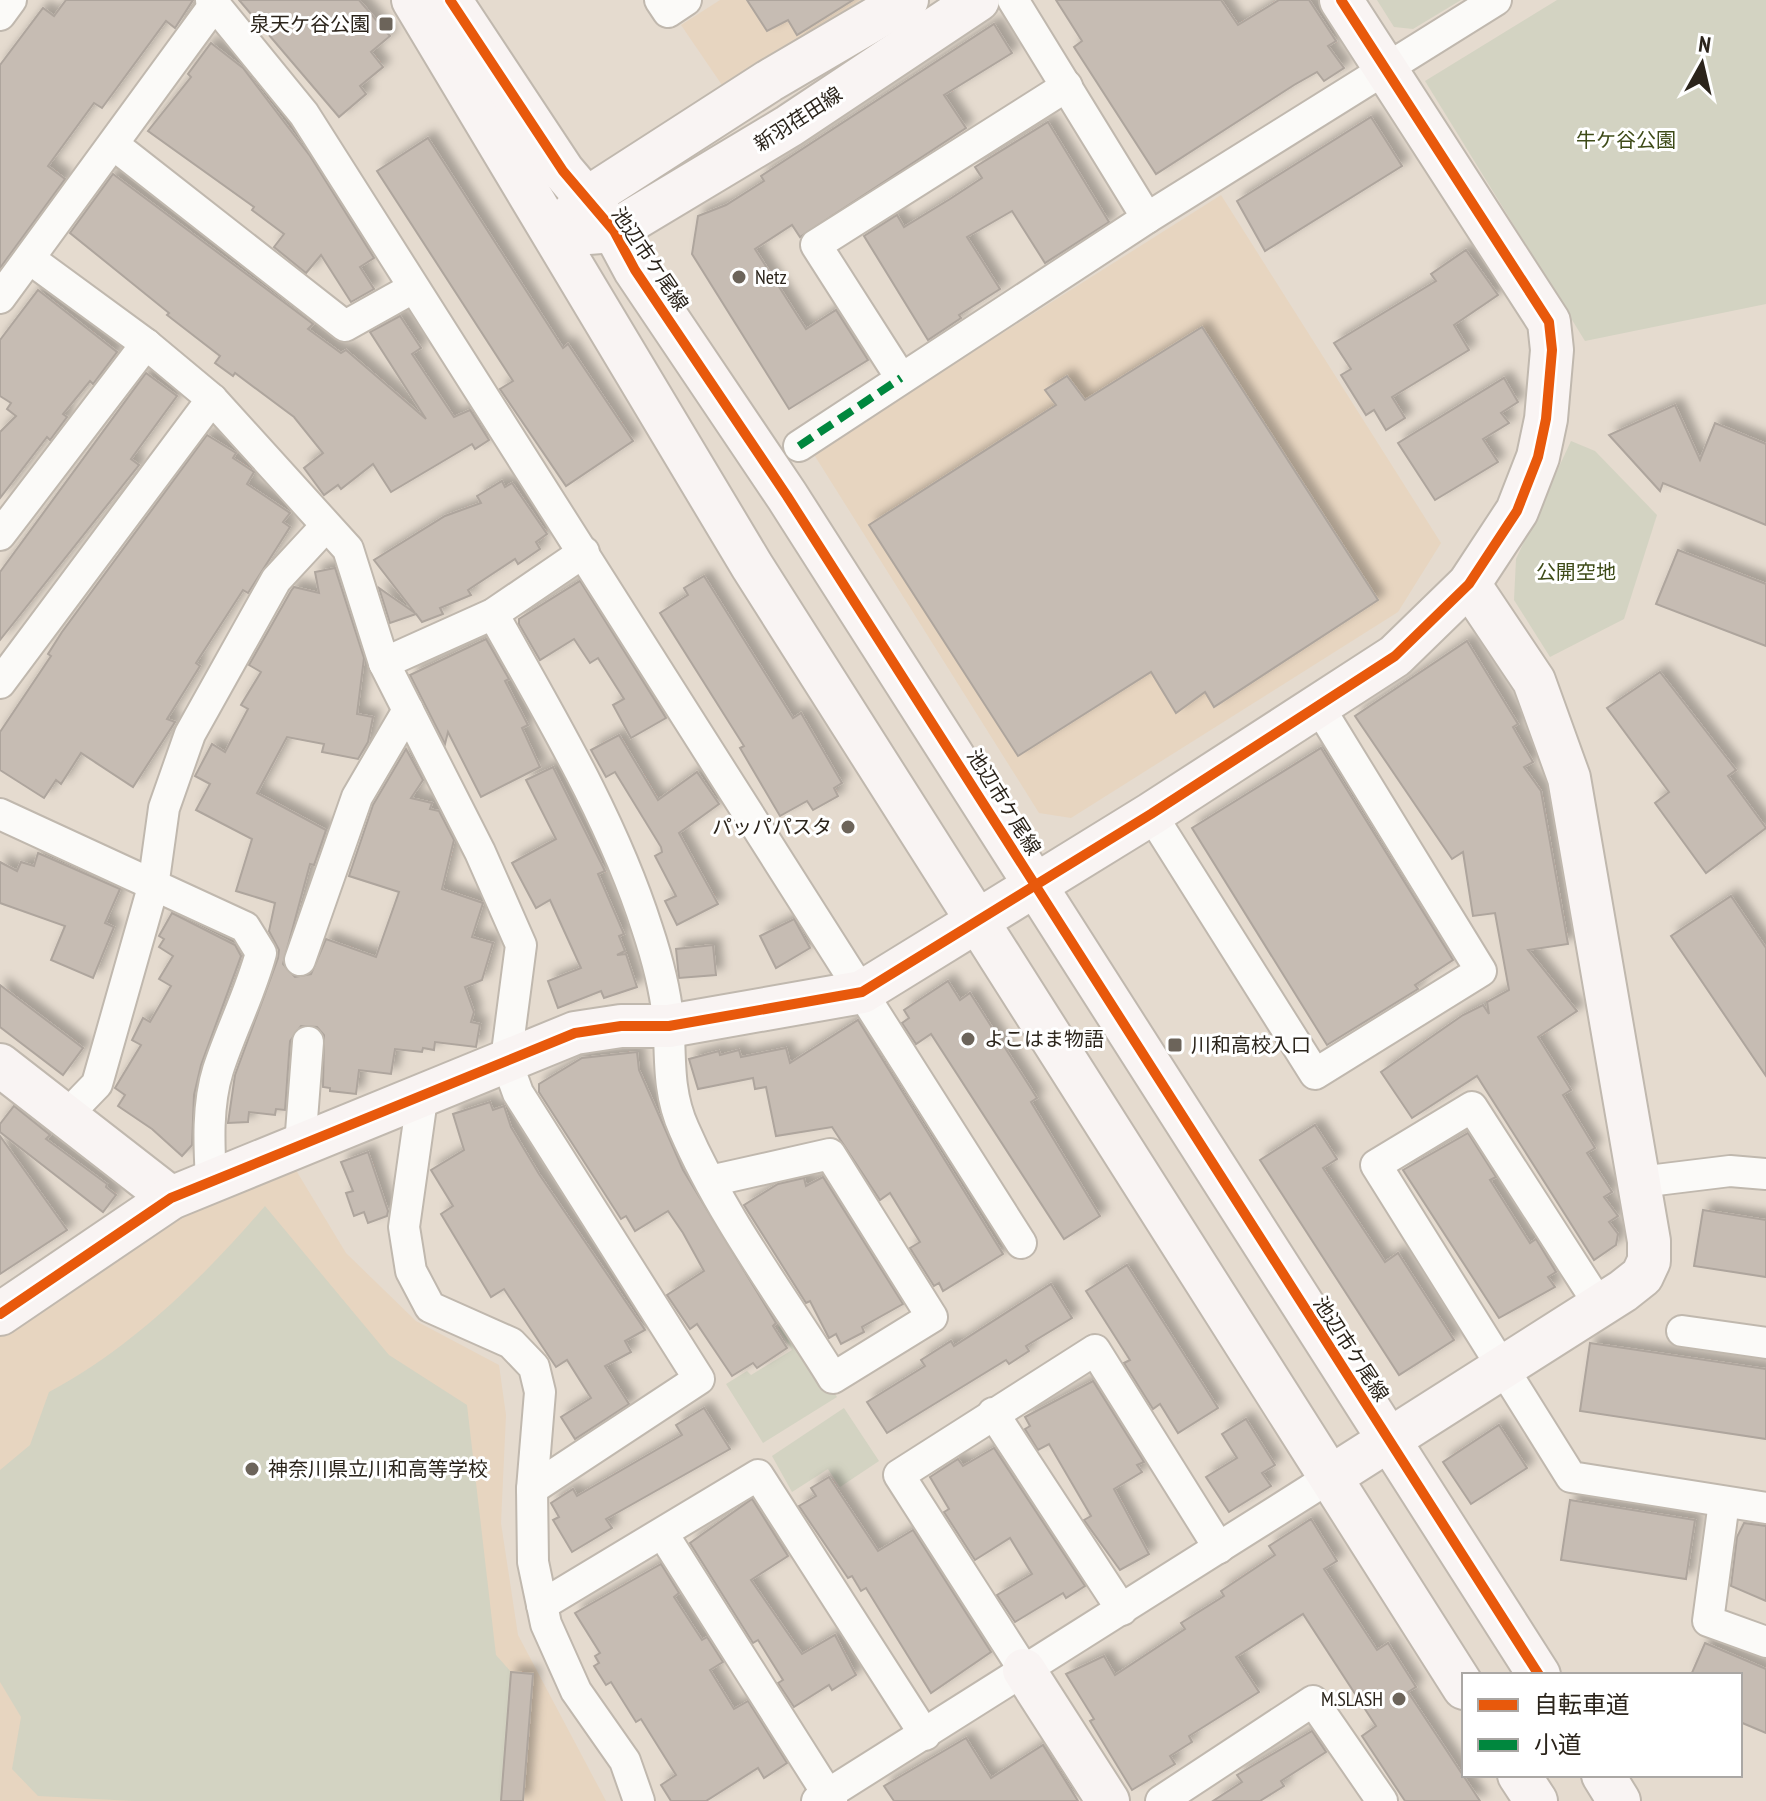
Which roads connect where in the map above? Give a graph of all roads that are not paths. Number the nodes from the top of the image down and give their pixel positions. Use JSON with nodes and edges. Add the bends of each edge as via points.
{"nodes":[{"id":1,"x":11,"y":0,"type":"edge"},
{"id":2,"x":413,"y":0,"type":"edge"},
{"id":3,"x":450,"y":0,"type":"edge"},
{"id":4,"x":660,"y":0,"type":"edge"},
{"id":5,"x":686,"y":0,"type":"edge"},
{"id":6,"x":907,"y":0,"type":"edge"},
{"id":7,"x":978,"y":0,"type":"edge"},
{"id":8,"x":1013,"y":0,"type":"edge"},
{"id":9,"x":1341,"y":0,"type":"edge"},
{"id":10,"x":1496,"y":0,"type":"edge"},
{"id":11,"x":213,"y":2,"type":"edge"},
{"id":12,"x":0,"y":15,"type":"edge"},
{"id":13,"x":1386,"y":70,"type":"junction"},
{"id":14,"x":1067,"y":86,"type":"junction"},
{"id":15,"x":114,"y":145,"type":"junction"},
{"id":16,"x":586,"y":199,"type":"junction"},
{"id":17,"x":1147,"y":218,"type":"junction"},
{"id":18,"x":614,"y":231,"type":"junction"},
{"id":19,"x":555,"y":235,"type":"junction"},
{"id":20,"x":30,"y":259,"type":"junction"},
{"id":21,"x":413,"y":288,"type":"junction"},
{"id":22,"x":0,"y":298,"type":"edge"},
{"id":23,"x":146,"y":344,"type":"junction"},
{"id":24,"x":901,"y":378,"type":"junction"},
{"id":25,"x":212,"y":399,"type":"junction"},
{"id":26,"x":799,"y":446,"type":"dead end"},
{"id":27,"x":326,"y":526,"type":"junction"},
{"id":28,"x":0,"y":535,"type":"edge"},
{"id":29,"x":584,"y":552,"type":"junction"},
{"id":30,"x":1469,"y":584,"type":"junction"},
{"id":31,"x":493,"y":614,"type":"junction"},
{"id":32,"x":384,"y":663,"type":"junction"},
{"id":33,"x":0,"y":683,"type":"edge"},
{"id":34,"x":1319,"y":707,"type":"junction"},
{"id":35,"x":408,"y":710,"type":"junction"},
{"id":36,"x":0,"y":814,"type":"edge"},
{"id":37,"x":1151,"y":814,"type":"junction"},
{"id":38,"x":1034,"y":884,"type":"junction"},
{"id":39,"x":153,"y":887,"type":"junction"},
{"id":40,"x":979,"y":919,"type":"junction"},
{"id":41,"x":300,"y":960,"type":"dead end"},
{"id":42,"x":862,"y":992,"type":"junction"},
{"id":43,"x":669,"y":1026,"type":"junction"},
{"id":44,"x":308,"y":1042,"type":"dead end"},
{"id":45,"x":506,"y":1060,"type":"junction"},
{"id":46,"x":0,"y":1065,"type":"edge"},
{"id":47,"x":422,"y":1099,"type":"junction"},
{"id":48,"x":67,"y":1115,"type":"junction"},
{"id":49,"x":300,"y":1145,"type":"junction"},
{"id":50,"x":1766,"y":1174,"type":"edge"},
{"id":51,"x":211,"y":1181,"type":"junction"},
{"id":52,"x":710,"y":1181,"type":"junction"},
{"id":53,"x":1640,"y":1182,"type":"junction"},
{"id":54,"x":171,"y":1198,"type":"junction"},
{"id":55,"x":1021,"y":1243,"type":"dead end"},
{"id":56,"x":1600,"y":1306,"type":"junction"},
{"id":57,"x":0,"y":1314,"type":"edge"},
{"id":58,"x":1682,"y":1331,"type":"dead end"},
{"id":59,"x":1766,"y":1343,"type":"edge"},
{"id":60,"x":1502,"y":1367,"type":"junction"},
{"id":61,"x":993,"y":1413,"type":"junction"},
{"id":62,"x":1389,"y":1439,"type":"junction"},
{"id":63,"x":1332,"y":1476,"type":"junction"},
{"id":64,"x":532,"y":1489,"type":"junction"},
{"id":65,"x":1724,"y":1502,"type":"junction"},
{"id":66,"x":1766,"y":1508,"type":"edge"},
{"id":67,"x":663,"y":1534,"type":"junction"},
{"id":68,"x":1219,"y":1548,"type":"junction"},
{"id":69,"x":542,"y":1605,"type":"junction"},
{"id":70,"x":1122,"y":1610,"type":"junction"},
{"id":71,"x":1766,"y":1642,"type":"edge"},
{"id":72,"x":1024,"y":1670,"type":"junction"},
{"id":73,"x":1538,"y":1673,"type":"edge"},
{"id":74,"x":1462,"y":1685,"type":"edge"},
{"id":75,"x":925,"y":1735,"type":"junction"},
{"id":76,"x":1520,"y":1777,"type":"edge"},
{"id":77,"x":1604,"y":1777,"type":"edge"},
{"id":78,"x":826,"y":1799,"type":"edge"},
{"id":79,"x":639,"y":1801,"type":"edge"},
{"id":80,"x":1108,"y":1801,"type":"edge"},
{"id":81,"x":1161,"y":1801,"type":"edge"},
{"id":82,"x":1382,"y":1801,"type":"edge"},
{"id":83,"x":1536,"y":1801,"type":"edge"},
{"id":84,"x":1619,"y":1801,"type":"edge"}],
"edges":[{"from":1,"to":12,"type":"street"},
{"from":2,"to":19,"type":"street"},
{"from":3,"to":16,"type":"street","name":"池辺市ケ尾線"},
{"from":4,"to":5,"type":"street","via":[[668,12]]},
{"from":6,"to":16,"type":"street"},
{"from":7,"to":18,"type":"street","name":"新羽荏田線","via":[[789,126]]},
{"from":8,"to":14,"type":"street"},
{"from":9,"to":13,"type":"street"},
{"from":10,"to":13,"type":"street"},
{"from":11,"to":15,"type":"street"},
{"from":11,"to":21,"type":"street","via":[[304,114]]},
{"from":13,"to":17,"type":"street"},
{"from":13,"to":30,"type":"street","via":[[1549,322],[1551,364],[1538,457],[1517,511]]},
{"from":14,"to":17,"type":"street"},
{"from":14,"to":24,"type":"street","via":[[816,245]]},
{"from":15,"to":20,"type":"street"},
{"from":15,"to":21,"type":"street","via":[[345,326]]},
{"from":16,"to":18,"type":"street","name":"池辺市ケ尾線"},
{"from":16,"to":19,"type":"street"},
{"from":17,"to":24,"type":"street"},
{"from":18,"to":19,"type":"street"},
{"from":18,"to":38,"type":"street","name":"池辺市ケ尾線"},
{"from":19,"to":40,"type":"street","via":[[752,566]]},
{"from":20,"to":22,"type":"street"},
{"from":20,"to":23,"type":"street"},
{"from":21,"to":29,"type":"street"},
{"from":23,"to":25,"type":"street"},
{"from":23,"to":28,"type":"street"},
{"from":24,"to":26,"type":"street"},
{"from":25,"to":27,"type":"street"},
{"from":25,"to":33,"type":"street"},
{"from":27,"to":32,"type":"street","via":[[348,549]]},
{"from":27,"to":39,"type":"street","via":[[276,580],[190,734],[164,808]]},
{"from":29,"to":31,"type":"street"},
{"from":29,"to":42,"type":"street"},
{"from":30,"to":34,"type":"street","via":[[1395,656]]},
{"from":30,"to":53,"type":"street","via":[[1534,681],[1569,778]]},
{"from":31,"to":32,"type":"street"},
{"from":31,"to":43,"type":"street","via":[[627,872],[648,930]]},
{"from":32,"to":35,"type":"street"},
{"from":34,"to":37,"type":"street"},
{"from":34,"to":37,"type":"street","via":[[1481,971],[1315,1074]]},
{"from":35,"to":41,"type":"street","via":[[357,797]]},
{"from":35,"to":45,"type":"street","via":[[521,945]]},
{"from":36,"to":39,"type":"street"},
{"from":37,"to":38,"type":"street"},
{"from":38,"to":40,"type":"street"},
{"from":38,"to":62,"type":"street","name":"池辺市ケ尾線"},
{"from":39,"to":48,"type":"street","via":[[97,1084]]},
{"from":39,"to":51,"type":"street","via":[[245,927],[261,953],[217,1072],[208,1137]]},
{"from":40,"to":42,"type":"street"},
{"from":40,"to":63,"type":"street"},
{"from":42,"to":43,"type":"street"},
{"from":42,"to":55,"type":"street"},
{"from":43,"to":45,"type":"street","via":[[575,1033]]},
{"from":43,"to":52,"type":"street","via":[[667,1075],[683,1127]]},
{"from":44,"to":49,"type":"street"},
{"from":45,"to":47,"type":"street"},
{"from":45,"to":64,"type":"street","via":[[518,1093],[699,1379]]},
{"from":46,"to":48,"type":"street"},
{"from":47,"to":49,"type":"street"},
{"from":47,"to":64,"type":"street","via":[[404,1227],[411,1271],[430,1307],[511,1343],[534,1367],[540,1392]]},
{"from":48,"to":54,"type":"street"},
{"from":49,"to":51,"type":"street"},
{"from":50,"to":53,"type":"street","via":[[1730,1171]]},
{"from":51,"to":54,"type":"street"},
{"from":52,"to":52,"type":"street","via":[[833,1378],[932,1317],[830,1154]]},
{"from":53,"to":56,"type":"street","via":[[1649,1261],[1642,1276]]},
{"from":54,"to":57,"type":"street"},
{"from":56,"to":60,"type":"street"},
{"from":56,"to":60,"type":"street","via":[[1472,1107],[1376,1165]]},
{"from":58,"to":59,"type":"street"},
{"from":60,"to":62,"type":"street"},
{"from":60,"to":65,"type":"street","via":[[1571,1477]]},
{"from":61,"to":68,"type":"street","via":[[1095,1350]]},
{"from":61,"to":70,"type":"street"},
{"from":61,"to":72,"type":"street","via":[[899,1475]]},
{"from":62,"to":63,"type":"street"},
{"from":62,"to":73,"type":"street","name":"池辺市ケ尾線"},
{"from":63,"to":68,"type":"street"},
{"from":63,"to":74,"type":"street"},
{"from":64,"to":69,"type":"street","via":[[533,1562]]},
{"from":65,"to":66,"type":"street"},
{"from":65,"to":71,"type":"street","via":[[1708,1621]]},
{"from":67,"to":69,"type":"street"},
{"from":67,"to":75,"type":"street","via":[[758,1475]]},
{"from":67,"to":78,"type":"street"},
{"from":68,"to":70,"type":"street"},
{"from":69,"to":79,"type":"street","via":[[576,1691],[625,1761]]},
{"from":70,"to":72,"type":"street"},
{"from":72,"to":75,"type":"street"},
{"from":72,"to":80,"type":"street"},
{"from":75,"to":78,"type":"street"},
{"from":76,"to":83,"type":"street"},
{"from":77,"to":84,"type":"street"},
{"from":81,"to":82,"type":"street","via":[[1313,1701]]}]}
